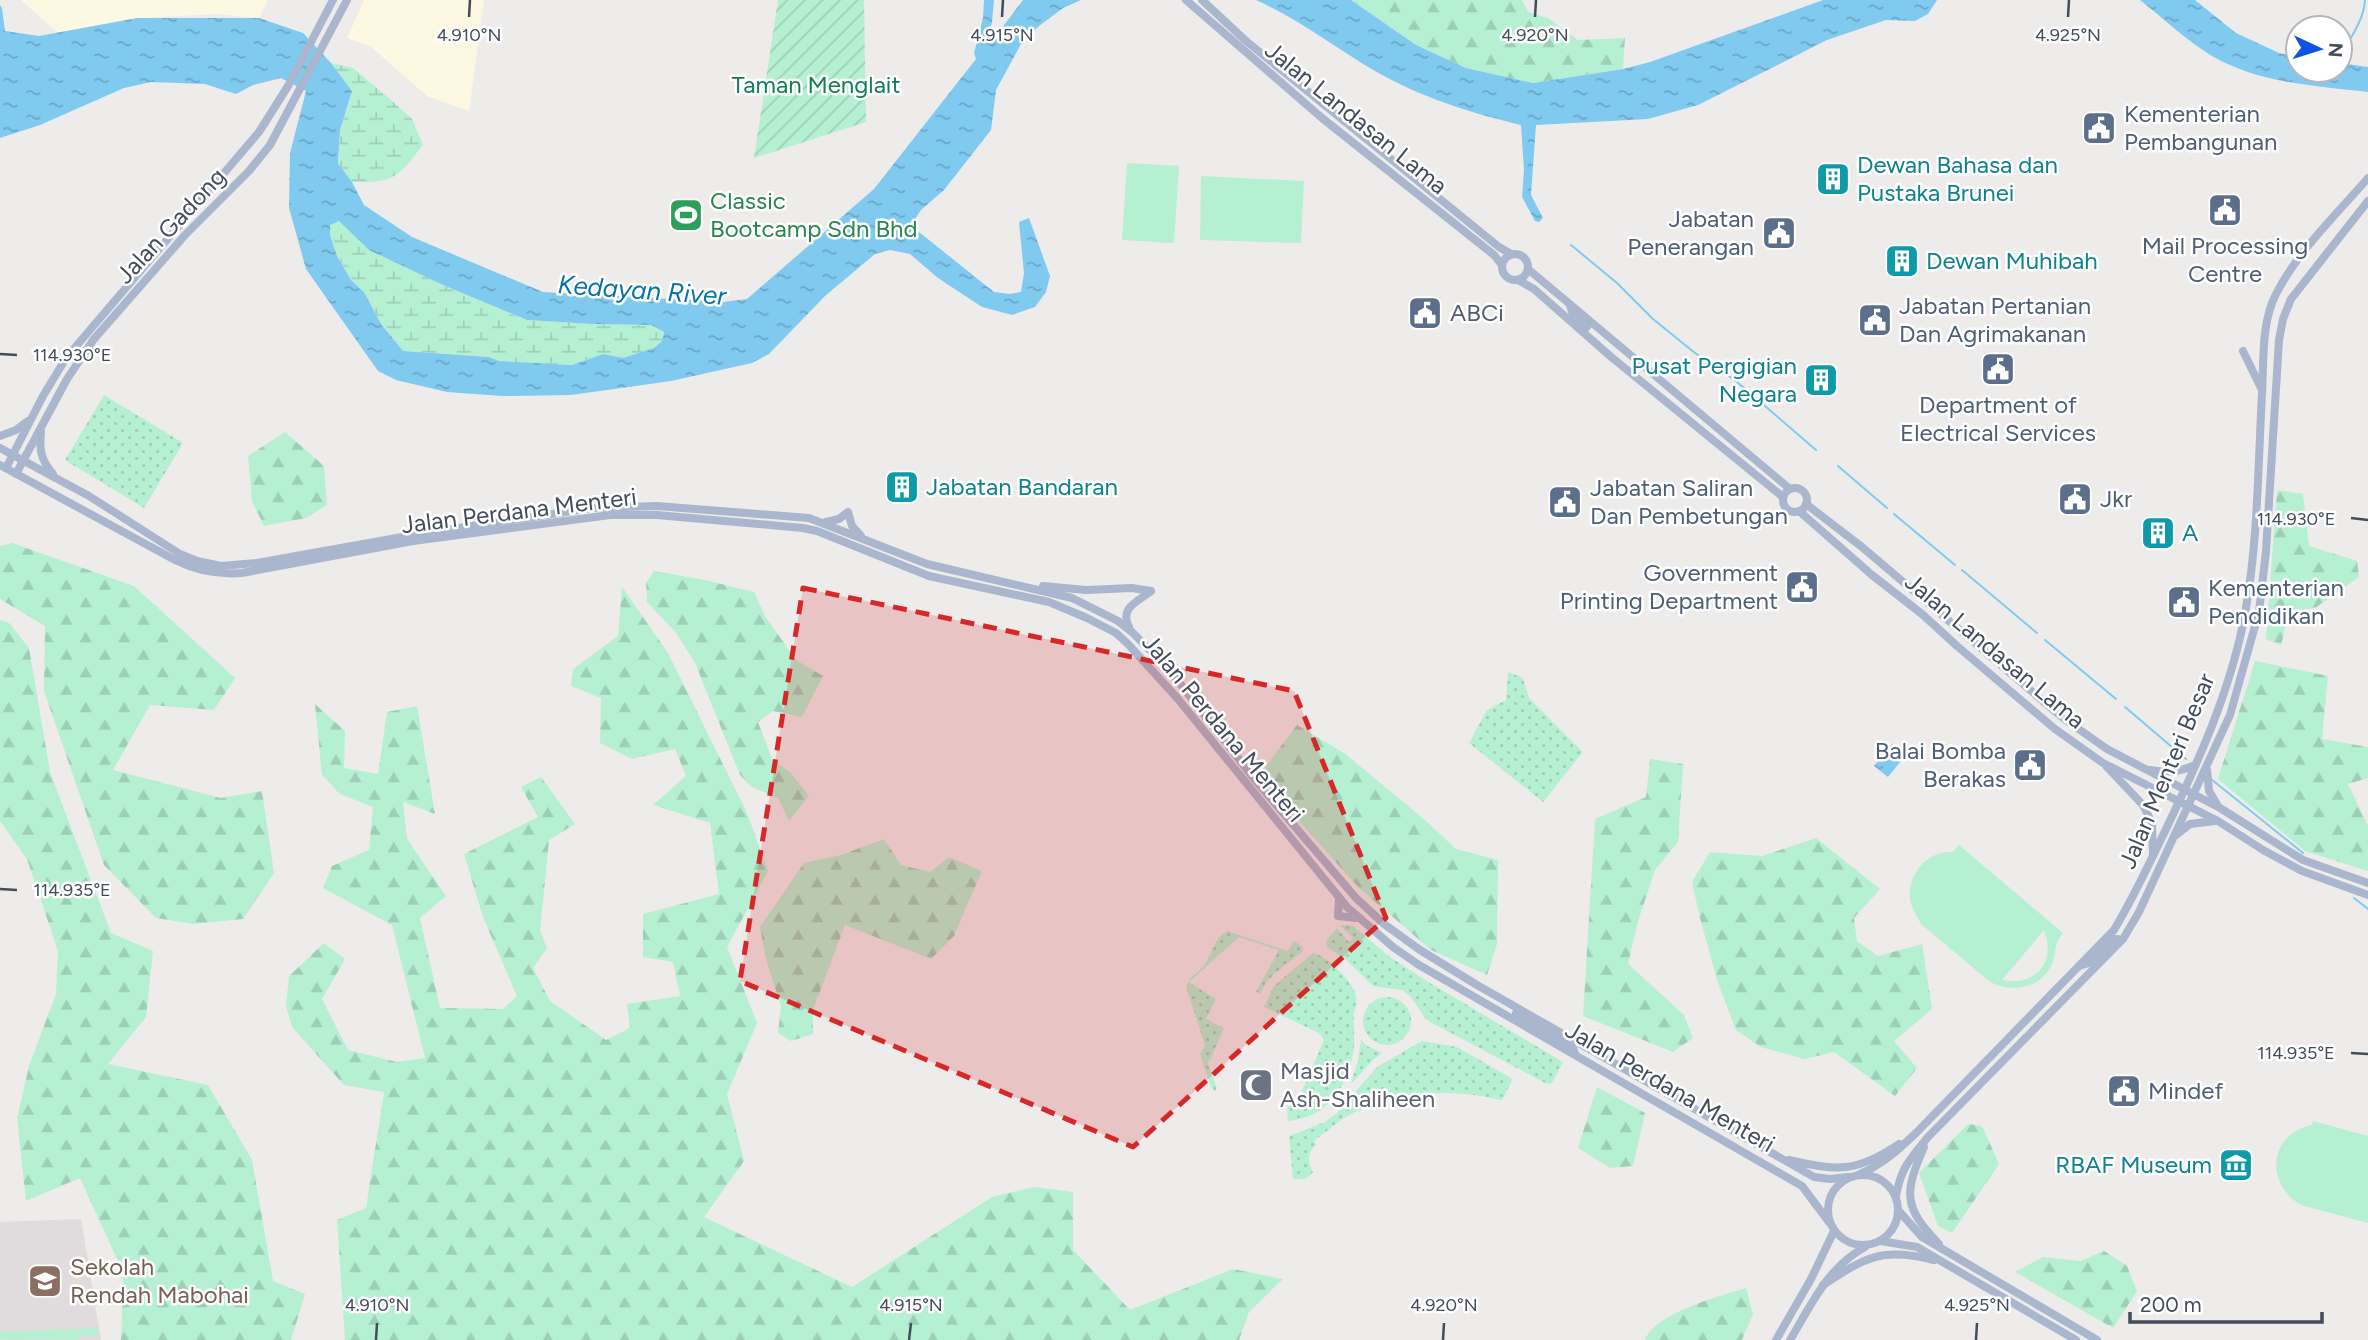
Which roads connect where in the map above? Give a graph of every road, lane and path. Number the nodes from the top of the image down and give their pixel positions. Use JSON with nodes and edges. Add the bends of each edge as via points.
{"nodes":[{"id":1,"x":333,"y":0,"type":"edge"},
{"id":2,"x":347,"y":0,"type":"edge"},
{"id":3,"x":1186,"y":0,"type":"edge"},
{"id":4,"x":1202,"y":0,"type":"edge"},
{"id":5,"x":2368,"y":178,"type":"edge"},
{"id":6,"x":2368,"y":201,"type":"edge"},
{"id":7,"x":175,"y":228,"type":"junction"},
{"id":8,"x":185,"y":235,"type":"junction"},
{"id":9,"x":1511,"y":254,"type":"junction"},
{"id":10,"x":1502,"y":265,"type":"junction"},
{"id":11,"x":1528,"y":270,"type":"junction"},
{"id":12,"x":1518,"y":280,"type":"junction"},
{"id":13,"x":1570,"y":305,"type":"junction"},
{"id":14,"x":2279,"y":340,"type":"junction"},
{"id":15,"x":2243,"y":351,"type":"dead end"},
{"id":16,"x":1610,"y":356,"type":"junction"},
{"id":17,"x":2264,"y":361,"type":"junction"},
{"id":18,"x":2262,"y":391,"type":"junction"},
{"id":19,"x":1693,"y":409,"type":"junction"},
{"id":20,"x":32,"y":418,"type":"junction"},
{"id":21,"x":41,"y":427,"type":"junction"},
{"id":22,"x":0,"y":436,"type":"edge"},
{"id":23,"x":0,"y":448,"type":"edge"},
{"id":24,"x":13,"y":454,"type":"junction"},
{"id":25,"x":1733,"y":456,"type":"junction"},
{"id":26,"x":23,"y":460,"type":"junction"},
{"id":27,"x":3,"y":467,"type":"edge"},
{"id":28,"x":16,"y":474,"type":"junction"},
{"id":29,"x":58,"y":478,"type":"junction"},
{"id":30,"x":1790,"y":489,"type":"junction"},
{"id":31,"x":1783,"y":497,"type":"junction"},
{"id":32,"x":1806,"y":504,"type":"junction"},
{"id":33,"x":1799,"y":512,"type":"junction"},
{"id":34,"x":823,"y":522,"type":"junction"},
{"id":35,"x":862,"y":538,"type":"junction"},
{"id":36,"x":1015,"y":584,"type":"junction"},
{"id":37,"x":1929,"y":607,"type":"junction"},
{"id":38,"x":1132,"y":632,"type":"junction"},
{"id":39,"x":1957,"y":646,"type":"junction"},
{"id":40,"x":2063,"y":718,"type":"junction"},
{"id":41,"x":2055,"y":729,"type":"junction"},
{"id":42,"x":2103,"y":763,"type":"junction"},
{"id":43,"x":2196,"y":765,"type":"junction"},
{"id":44,"x":2207,"y":767,"type":"junction"},
{"id":45,"x":2144,"y":769,"type":"junction"},
{"id":46,"x":2184,"y":790,"type":"junction"},
{"id":47,"x":2194,"y":794,"type":"junction"},
{"id":48,"x":2179,"y":801,"type":"junction"},
{"id":49,"x":2188,"y":805,"type":"junction"},
{"id":50,"x":2220,"y":808,"type":"junction"},
{"id":51,"x":2218,"y":821,"type":"junction"},
{"id":52,"x":2174,"y":838,"type":"junction"},
{"id":53,"x":2153,"y":856,"type":"junction"},
{"id":54,"x":2368,"y":884,"type":"edge"},
{"id":55,"x":2368,"y":895,"type":"edge"},
{"id":56,"x":2123,"y":939,"type":"junction"},
{"id":57,"x":2079,"y":966,"type":"junction"},
{"id":58,"x":1507,"y":1002,"type":"junction"},
{"id":59,"x":2027,"y":1036,"type":"junction"},
{"id":60,"x":1575,"y":1054,"type":"junction"},
{"id":61,"x":1992,"y":1054,"type":"junction"},
{"id":62,"x":1916,"y":1133,"type":"junction"},
{"id":63,"x":1928,"y":1138,"type":"junction"},
{"id":64,"x":1779,"y":1157,"type":"junction"},
{"id":65,"x":1860,"y":1174,"type":"junction"},
{"id":66,"x":1848,"y":1177,"type":"junction"},
{"id":67,"x":1896,"y":1197,"type":"junction"},
{"id":68,"x":1898,"y":1210,"type":"junction"},
{"id":69,"x":1829,"y":1222,"type":"junction"},
{"id":70,"x":1834,"y":1231,"type":"junction"},
{"id":71,"x":1880,"y":1241,"type":"junction"},
{"id":72,"x":1868,"y":1245,"type":"junction"},
{"id":73,"x":1947,"y":1253,"type":"junction"},
{"id":74,"x":1942,"y":1263,"type":"junction"},
{"id":75,"x":1823,"y":1285,"type":"junction"},
{"id":76,"x":1777,"y":1340,"type":"edge"},
{"id":77,"x":1790,"y":1340,"type":"edge"},
{"id":78,"x":2076,"y":1340,"type":"edge"},
{"id":79,"x":2097,"y":1340,"type":"edge"}],
"edges":[{"from":1,"to":7,"type":"main road","name":"Jalan Gadong","via":[[259,131]]},
{"from":2,"to":8,"type":"main road","name":"Jalan Gadong","via":[[279,132],[259,161]]},
{"from":3,"to":10,"type":"main road","name":"Jalan Landasan Lama"},
{"from":4,"to":9,"type":"main road","name":"Jalan Landasan Lama","via":[[1246,41]]},
{"from":5,"to":17,"type":"main road","name":"Jalan Menteri Besar","via":[[2294,264],[2276,294],[2268,316]]},
{"from":6,"to":14,"type":"main road","name":"Jalan Menteri Besar","via":[[2291,299]]},
{"from":7,"to":8,"type":"main road"},
{"from":7,"to":20,"type":"main road","name":"Jalan Gadong","via":[[66,358]]},
{"from":8,"to":21,"type":"main road","name":"Jalan Gadong","via":[[94,339]]},
{"from":9,"to":10,"type":"main road"},
{"from":9,"to":11,"type":"main road","via":[[1523,256]]},
{"from":10,"to":12,"type":"main road","via":[[1505,276]]},
{"from":11,"to":12,"type":"main road"},
{"from":11,"to":13,"type":"main road"},
{"from":12,"to":16,"type":"main road"},
{"from":13,"to":16,"type":"main road","via":[[1573,315],[1609,345]]},
{"from":13,"to":19,"type":"main road"},
{"from":14,"to":17,"type":"main road","via":[[2273,355]]},
{"from":14,"to":44,"type":"main road","name":"Jalan Menteri Besar","via":[[2259,612],[2230,715]]},
{"from":15,"to":18,"type":"main road"},
{"from":16,"to":25,"type":"main road"},
{"from":17,"to":18,"type":"main road","name":"Jalan Menteri Besar"},
{"from":18,"to":43,"type":"main road","name":"Jalan Menteri Besar","via":[[2246,610],[2220,709]]},
{"from":19,"to":25,"type":"main road","via":[[1696,417],[1732,448]]},
{"from":19,"to":30,"type":"main road"},
{"from":20,"to":22,"type":"main road"},
{"from":20,"to":24,"type":"main road","name":"Jalan Gadong"},
{"from":21,"to":26,"type":"main road","name":"Jalan Gadong"},
{"from":21,"to":29,"type":"main road","via":[[42,458]]},
{"from":23,"to":24,"type":"main road","name":"Jalan Perdana Menteri"},
{"from":24,"to":26,"type":"main road","name":"Jalan Perdana Menteri"},
{"from":24,"to":27,"type":"main road","name":"Jalan Gadong"},
{"from":25,"to":31,"type":"main road"},
{"from":26,"to":28,"type":"main road","name":"Jalan Gadong"},
{"from":26,"to":29,"type":"main road","name":"Jalan Perdana Menteri"},
{"from":27,"to":28,"type":"main road","name":"Jalan Perdana Menteri"},
{"from":28,"to":60,"type":"main road","name":"Jalan Perdana Menteri","via":[[184,565],[215,573],[242,573],[420,540],[642,514],[803,528],[929,576],[1049,602],[1101,625],[1128,644],[1362,921],[1419,965]]},
{"from":29,"to":34,"type":"main road","name":"Jalan Perdana Menteri","via":[[180,554],[221,566],[609,506],[718,510]]},
{"from":30,"to":31,"type":"main road"},
{"from":30,"to":32,"type":"main road","via":[[1802,490]]},
{"from":31,"to":33,"type":"main road","via":[[1786,508]]},
{"from":32,"to":33,"type":"main road"},
{"from":32,"to":37,"type":"main road","name":"Jalan Landasan Lama"},
{"from":33,"to":39,"type":"main road","name":"Jalan Landasan Lama"},
{"from":34,"to":35,"type":"main road","name":"Jalan Perdana Menteri"},
{"from":34,"to":35,"type":"main road","via":[[848,512]]},
{"from":35,"to":36,"type":"main road","name":"Jalan Perdana Menteri","via":[[927,564]]},
{"from":36,"to":38,"type":"main road","name":"Jalan Perdana Menteri","via":[[1072,598]]},
{"from":36,"to":38,"type":"main road","via":[[1151,591],[1128,608]]},
{"from":37,"to":39,"type":"main road","via":[[1932,619],[1950,633]]},
{"from":37,"to":40,"type":"main road","name":"Jalan Landasan Lama"},
{"from":38,"to":58,"type":"main road","name":"Jalan Perdana Menteri","via":[[1172,673],[1356,898],[1420,950]]},
{"from":39,"to":41,"type":"main road","name":"Jalan Landasan Lama"},
{"from":40,"to":41,"type":"main road"},
{"from":40,"to":45,"type":"main road","name":"Jalan Landasan Lama"},
{"from":41,"to":42,"type":"main road","name":"Jalan Landasan Lama"},
{"from":42,"to":48,"type":"main road","name":"Jalan Landasan Lama"},
{"from":42,"to":53,"type":"main road","via":[[2131,791],[2152,823]]},
{"from":43,"to":45,"type":"main road","via":[[2169,773]]},
{"from":43,"to":46,"type":"main road","name":"Jalan Menteri Besar"},
{"from":44,"to":47,"type":"main road","name":"Jalan Menteri Besar"},
{"from":44,"to":50,"type":"main road","via":[[2209,791]]},
{"from":45,"to":46,"type":"main road","name":"Jalan Landasan Lama"},
{"from":46,"to":47,"type":"main road","name":"Jalan Landasan Lama"},
{"from":46,"to":48,"type":"main road","name":"Jalan Menteri Besar"},
{"from":47,"to":49,"type":"main road","name":"Jalan Menteri Besar"},
{"from":47,"to":50,"type":"main road","name":"Jalan Landasan Lama"},
{"from":48,"to":49,"type":"main road","name":"Jalan Landasan Lama"},
{"from":48,"to":53,"type":"main road","name":"Jalan Menteri Besar"},
{"from":49,"to":51,"type":"main road","name":"Jalan Landasan Lama"},
{"from":49,"to":52,"type":"main road","name":"Jalan Menteri Besar"},
{"from":50,"to":54,"type":"main road","name":"Jalan Landasan Lama","via":[[2303,860]]},
{"from":51,"to":52,"type":"main road","via":[[2190,824]]},
{"from":51,"to":55,"type":"main road","name":"Jalan Landasan Lama","via":[[2302,871]]},
{"from":52,"to":56,"type":"main road","name":"Jalan Menteri Besar"},
{"from":53,"to":57,"type":"main road","name":"Jalan Menteri Besar","via":[[2114,930]]},
{"from":56,"to":57,"type":"main road","via":[[2115,939],[2089,963]]},
{"from":56,"to":59,"type":"main road","name":"Jalan Menteri Besar"},
{"from":57,"to":61,"type":"main road","name":"Jalan Menteri Besar"},
{"from":58,"to":60,"type":"main road","via":[[1516,1013],[1572,1045]]},
{"from":58,"to":64,"type":"main road","name":"Jalan Perdana Menteri"},
{"from":59,"to":61,"type":"main road","via":[[2001,1059]]},
{"from":59,"to":63,"type":"main road","name":"Jalan Menteri Besar"},
{"from":60,"to":69,"type":"main road","name":"Jalan Perdana Menteri","via":[[1802,1186]]},
{"from":61,"to":62,"type":"main road","name":"Jalan Menteri Besar"},
{"from":62,"to":64,"type":"main road","via":[[1863,1165],[1846,1168]]},
{"from":62,"to":65,"type":"main road","name":"Jalan Menteri Besar","via":[[1892,1157]]},
{"from":63,"to":67,"type":"main road","name":"Jalan Menteri Besar","via":[[1905,1165]]},
{"from":63,"to":73,"type":"main road","via":[[1911,1179],[1909,1197],[1921,1226]]},
{"from":64,"to":66,"type":"main road","name":"Jalan Perdana Menteri","via":[[1814,1177]]},
{"from":65,"to":66,"type":"main road"},
{"from":65,"to":67,"type":"main road","via":[[1882,1180]]},
{"from":66,"to":69,"type":"main road","via":[[1829,1198]]},
{"from":67,"to":68,"type":"main road"},
{"from":68,"to":71,"type":"main road","via":[[1893,1228]]},
{"from":68,"to":73,"type":"main road","via":[[1922,1237]]},
{"from":69,"to":70,"type":"main road"},
{"from":70,"to":72,"type":"main road","via":[[1849,1243]]},
{"from":70,"to":76,"type":"main road"},
{"from":71,"to":72,"type":"main road"},
{"from":71,"to":74,"type":"main road","via":[[1917,1247]]},
{"from":72,"to":75,"type":"main road","via":[[1842,1261]]},
{"from":73,"to":79,"type":"main road"},
{"from":74,"to":75,"type":"main road","via":[[1911,1254],[1881,1254]]},
{"from":74,"to":78,"type":"main road"},
{"from":75,"to":77,"type":"main road"}]}
